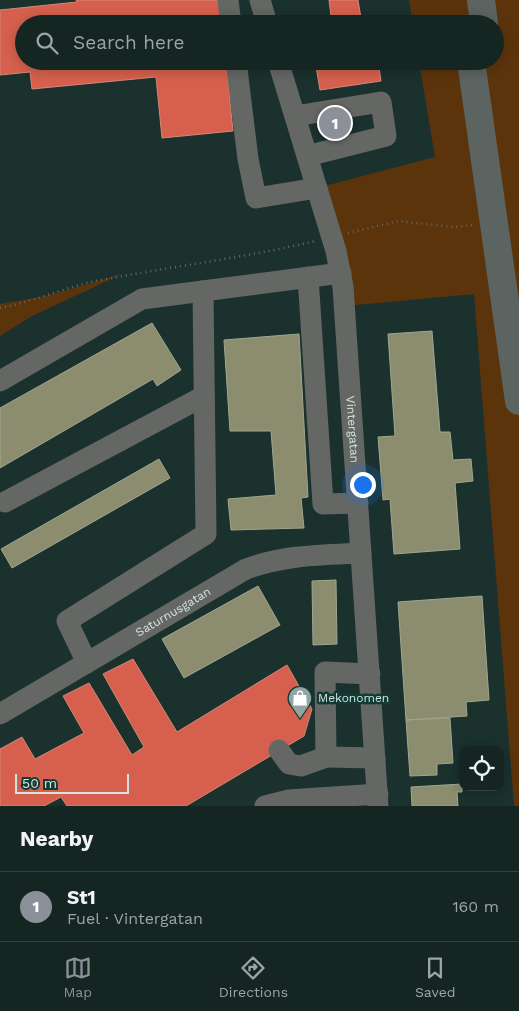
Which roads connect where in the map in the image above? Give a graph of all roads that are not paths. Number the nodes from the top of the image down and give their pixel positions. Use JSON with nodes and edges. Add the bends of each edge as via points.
{"nodes":[{"id":1,"x":228,"y":0,"type":"edge"},
{"id":2,"x":260,"y":0,"type":"edge"},
{"id":3,"x":461,"y":0,"type":"edge"},
{"id":4,"x":481,"y":0,"type":"edge"},
{"id":5,"x":230,"y":15,"type":"edge"},
{"id":6,"x":264,"y":15,"type":"edge"},
{"id":7,"x":464,"y":15,"type":"edge"},
{"id":8,"x":483,"y":15,"type":"edge"},
{"id":9,"x":237,"y":70,"type":"edge"},
{"id":10,"x":281,"y":70,"type":"edge"},
{"id":11,"x":472,"y":70,"type":"edge"},
{"id":12,"x":491,"y":70,"type":"edge"},
{"id":13,"x":295,"y":116,"type":"junction"},
{"id":14,"x":307,"y":156,"type":"junction"},
{"id":15,"x":317,"y":188,"type":"junction"},
{"id":16,"x":519,"y":254,"type":"edge"},
{"id":17,"x":341,"y":273,"type":"junction"},
{"id":18,"x":308,"y":277,"type":"junction"},
{"id":19,"x":203,"y":291,"type":"junction"},
{"id":20,"x":0,"y":381,"type":"edge"},
{"id":21,"x":204,"y":396,"type":"junction"},
{"id":22,"x":350,"y":396,"type":"junction"},
{"id":23,"x":316,"y":398,"type":"junction"},
{"id":24,"x":519,"y":401,"type":"edge"},
{"id":25,"x":5,"y":502,"type":"dead end"},
{"id":26,"x":358,"y":503,"type":"junction"},
{"id":27,"x":361,"y":554,"type":"junction"},
{"id":28,"x":87,"y":662,"type":"junction"},
{"id":29,"x":370,"y":674,"type":"junction"},
{"id":30,"x":0,"y":714,"type":"edge"},
{"id":31,"x":279,"y":750,"type":"dead end"},
{"id":32,"x":326,"y":757,"type":"junction"},
{"id":33,"x":375,"y":758,"type":"junction"},
{"id":34,"x":378,"y":800,"type":"edge"},
{"id":35,"x":265,"y":806,"type":"edge"},
{"id":36,"x":316,"y":806,"type":"edge"},
{"id":37,"x":345,"y":806,"type":"edge"}],
"edges":[{"from":1,"to":5,"type":"street"},
{"from":2,"to":6,"type":"street"},
{"from":3,"to":7,"type":"highway"},
{"from":4,"to":8,"type":"highway"},
{"from":9,"to":15,"type":"street","via":[[256,198]]},
{"from":10,"to":13,"type":"street","name":"Vintergatan"},
{"from":11,"to":24,"type":"highway"},
{"from":12,"to":16,"type":"highway"},
{"from":13,"to":14,"type":"street","name":"Vintergatan"},
{"from":13,"to":14,"type":"street","via":[[381,102],[386,136]]},
{"from":14,"to":15,"type":"street","name":"Vintergatan"},
{"from":15,"to":17,"type":"street","name":"Vintergatan"},
{"from":17,"to":18,"type":"street"},
{"from":17,"to":22,"type":"street","name":"Vintergatan"},
{"from":18,"to":19,"type":"street"},
{"from":18,"to":23,"type":"street"},
{"from":19,"to":20,"type":"street","via":[[142,299]]},
{"from":19,"to":21,"type":"street"},
{"from":21,"to":25,"type":"street"},
{"from":21,"to":28,"type":"street","via":[[206,534],[67,620]]},
{"from":22,"to":23,"type":"street"},
{"from":22,"to":26,"type":"street","name":"Vintergatan"},
{"from":23,"to":26,"type":"street","via":[[323,504]]},
{"from":26,"to":27,"type":"street","name":"Vintergatan"},
{"from":27,"to":28,"type":"street","name":"Saturnusgatan","via":[[291,556],[246,569]]},
{"from":27,"to":29,"type":"street","name":"Vintergatan"},
{"from":28,"to":30,"type":"street","name":"Saturnusgatan"},
{"from":29,"to":32,"type":"street","via":[[325,672]]},
{"from":29,"to":33,"type":"street","name":"Vintergatan"},
{"from":31,"to":32,"type":"street","via":[[289,764],[302,766]]},
{"from":32,"to":33,"type":"street"},
{"from":33,"to":34,"type":"street","name":"Vintergatan"},
{"from":34,"to":35,"type":"street","via":[[289,800]]},
{"from":36,"to":37,"type":"street"}]}
